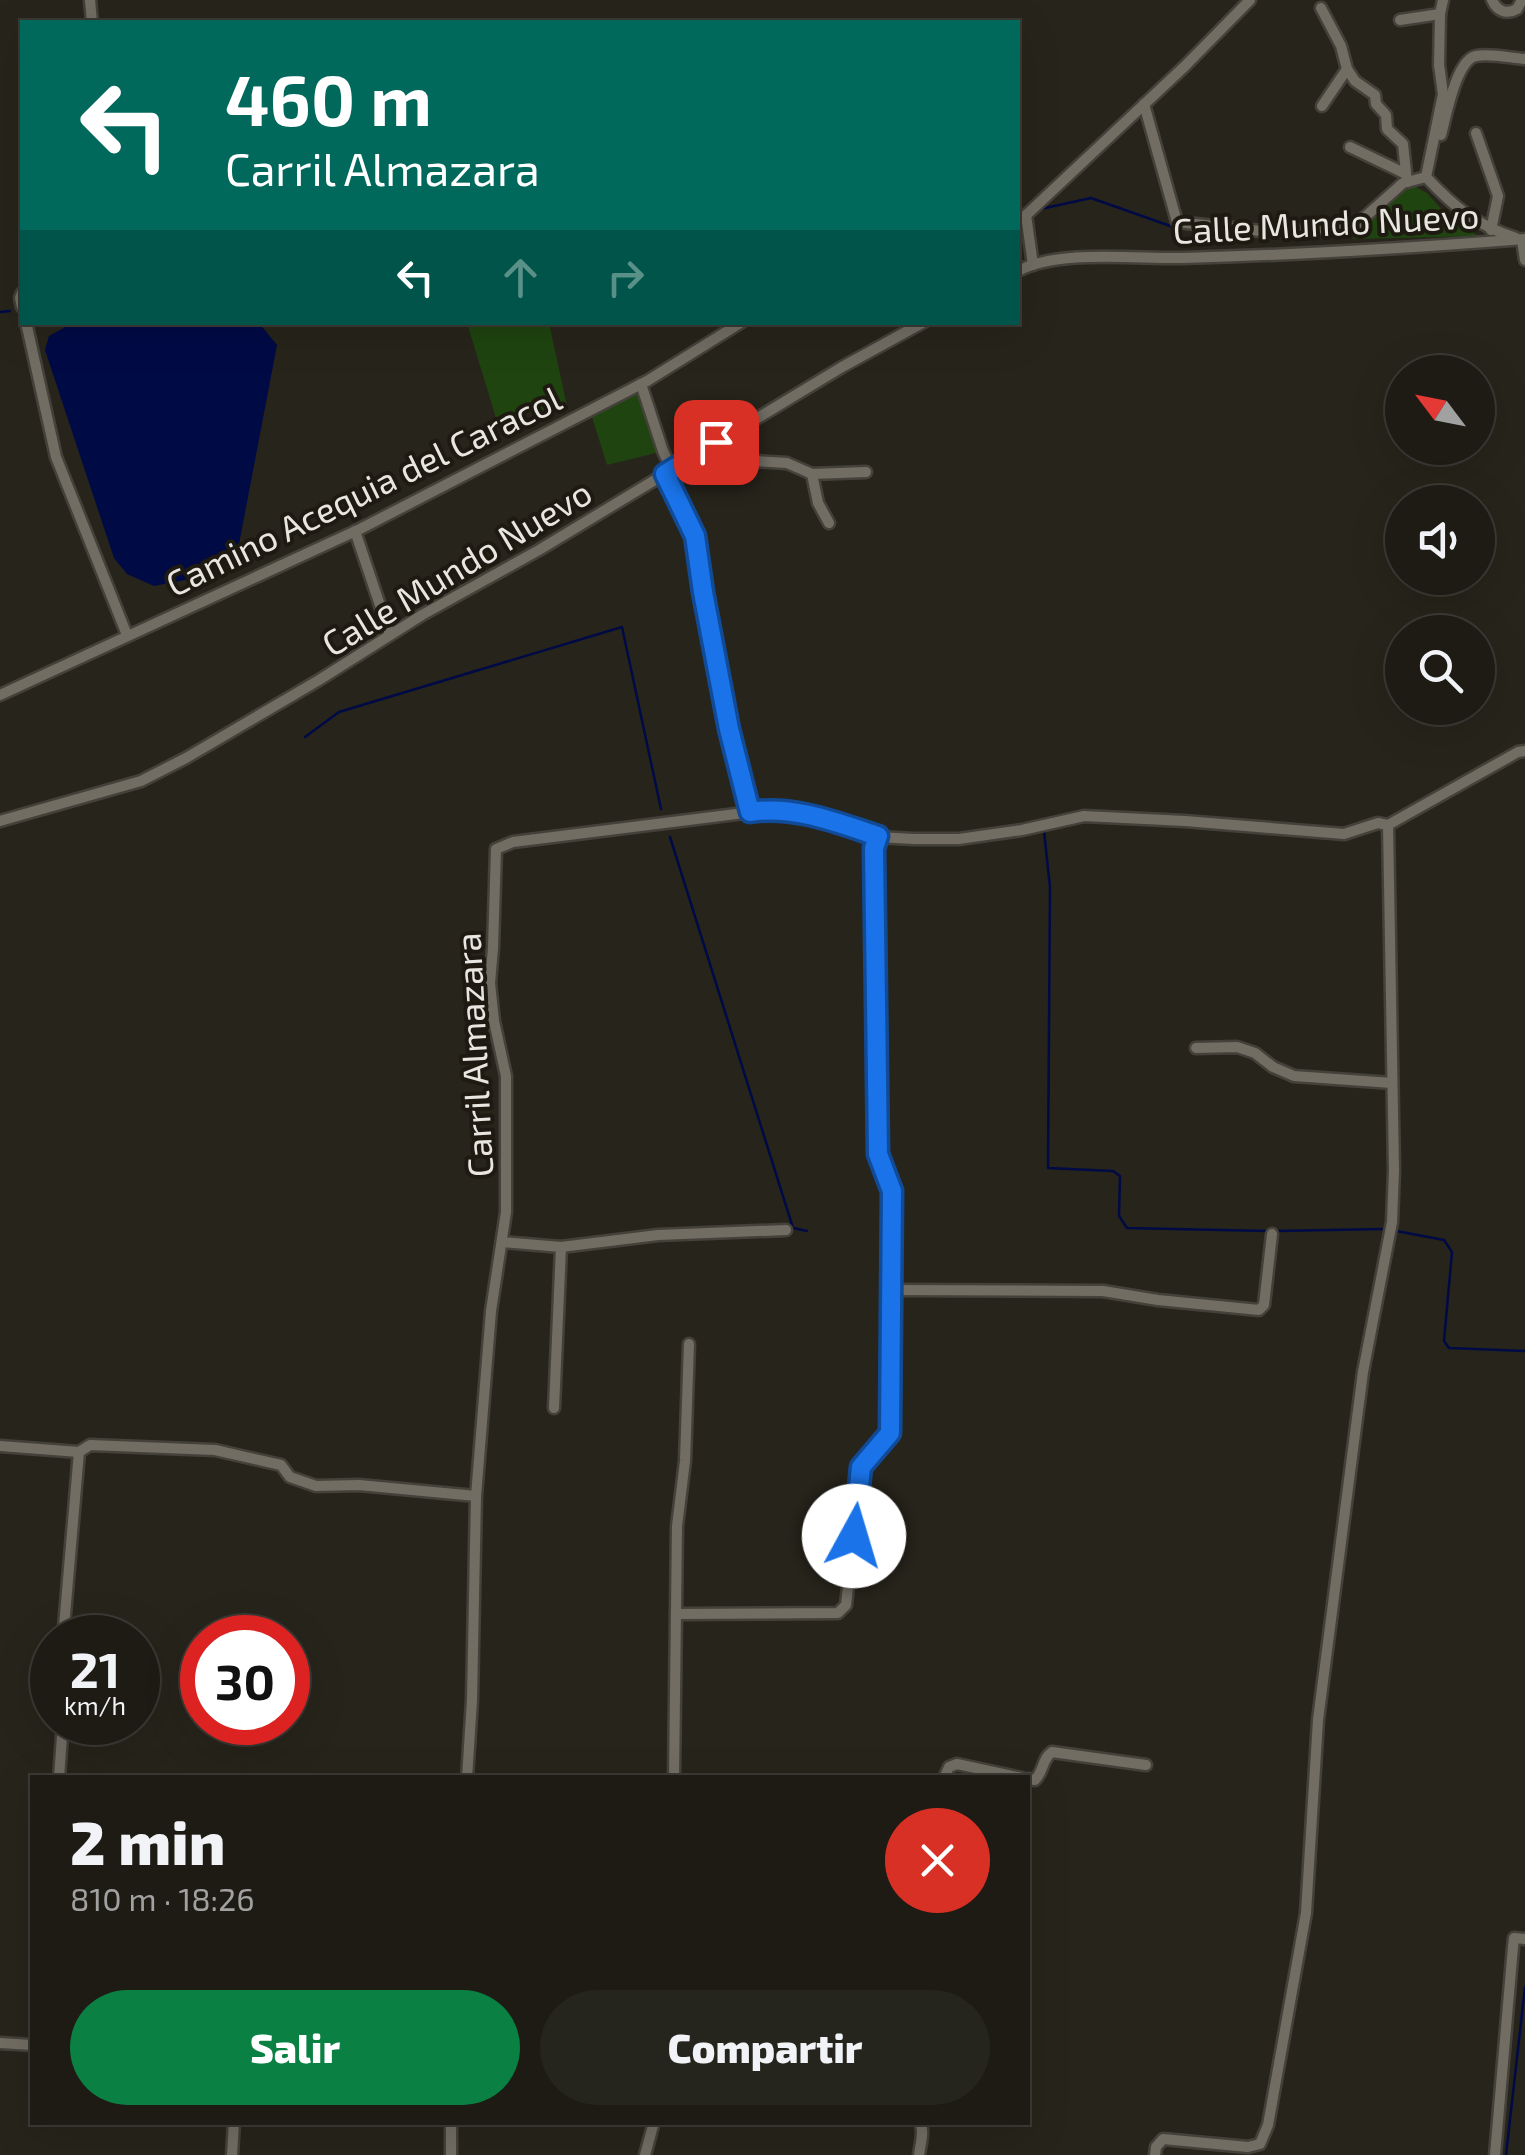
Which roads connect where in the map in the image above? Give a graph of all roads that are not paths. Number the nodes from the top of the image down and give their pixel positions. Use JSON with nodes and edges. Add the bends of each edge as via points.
{"nodes":[{"id":1,"x":1443,"y":0,"type":"edge"},
{"id":2,"x":1492,"y":0,"type":"edge"},
{"id":3,"x":1522,"y":0,"type":"edge"},
{"id":4,"x":1243,"y":2,"type":"edge"},
{"id":5,"x":1321,"y":8,"type":"dead end"},
{"id":6,"x":1440,"y":14,"type":"junction"},
{"id":7,"x":1400,"y":20,"type":"dead end"},
{"id":8,"x":1525,"y":59,"type":"edge"},
{"id":9,"x":1346,"y":69,"type":"junction"},
{"id":10,"x":1144,"y":104,"type":"junction"},
{"id":11,"x":1322,"y":106,"type":"dead end"},
{"id":12,"x":1476,"y":133,"type":"dead end"},
{"id":13,"x":1350,"y":147,"type":"dead end"},
{"id":14,"x":1431,"y":152,"type":"junction"},
{"id":15,"x":1426,"y":177,"type":"junction"},
{"id":16,"x":1406,"y":178,"type":"junction"},
{"id":17,"x":1022,"y":218,"type":"edge"},
{"id":18,"x":1491,"y":230,"type":"junction"},
{"id":19,"x":1523,"y":240,"type":"edge"},
{"id":20,"x":1525,"y":260,"type":"edge"},
{"id":21,"x":1033,"y":265,"type":"junction"},
{"id":22,"x":1020,"y":270,"type":"edge"},
{"id":23,"x":27,"y":325,"type":"edge"},
{"id":24,"x":737,"y":325,"type":"edge"},
{"id":25,"x":919,"y":325,"type":"edge"},
{"id":26,"x":641,"y":384,"type":"junction"},
{"id":27,"x":685,"y":462,"type":"junction"},
{"id":28,"x":668,"y":472,"type":"junction"},
{"id":29,"x":866,"y":472,"type":"dead end"},
{"id":30,"x":812,"y":474,"type":"junction"},
{"id":31,"x":829,"y":523,"type":"dead end"},
{"id":32,"x":354,"y":531,"type":"junction"},
{"id":33,"x":128,"y":634,"type":"junction"},
{"id":34,"x":390,"y":635,"type":"junction"},
{"id":35,"x":0,"y":695,"type":"edge"},
{"id":36,"x":1525,"y":751,"type":"edge"},
{"id":37,"x":750,"y":812,"type":"junction"},
{"id":38,"x":0,"y":821,"type":"edge"},
{"id":39,"x":1388,"y":825,"type":"junction"},
{"id":40,"x":878,"y":836,"type":"junction"},
{"id":41,"x":1196,"y":1048,"type":"dead end"},
{"id":42,"x":1392,"y":1082,"type":"junction"},
{"id":43,"x":786,"y":1230,"type":"dead end"},
{"id":44,"x":1272,"y":1234,"type":"dead end"},
{"id":45,"x":502,"y":1242,"type":"junction"},
{"id":46,"x":561,"y":1248,"type":"junction"},
{"id":47,"x":891,"y":1290,"type":"junction"},
{"id":48,"x":689,"y":1344,"type":"dead end"},
{"id":49,"x":554,"y":1408,"type":"dead end"},
{"id":50,"x":0,"y":1446,"type":"edge"},
{"id":51,"x":80,"y":1452,"type":"junction"},
{"id":52,"x":476,"y":1496,"type":"junction"},
{"id":53,"x":676,"y":1614,"type":"junction"},
{"id":54,"x":65,"y":1615,"type":"edge"},
{"id":55,"x":61,"y":1745,"type":"edge"},
{"id":56,"x":1146,"y":1765,"type":"dead end"},
{"id":57,"x":59,"y":1775,"type":"edge"},
{"id":58,"x":467,"y":1775,"type":"edge"},
{"id":59,"x":674,"y":1775,"type":"edge"},
{"id":60,"x":946,"y":1775,"type":"edge"},
{"id":61,"x":1010,"y":1775,"type":"edge"},
{"id":62,"x":1030,"y":1779,"type":"edge"},
{"id":63,"x":1525,"y":1939,"type":"edge"},
{"id":64,"x":0,"y":2043,"type":"edge"},
{"id":65,"x":30,"y":2045,"type":"edge"},
{"id":66,"x":234,"y":2125,"type":"edge"},
{"id":67,"x":451,"y":2125,"type":"edge"},
{"id":68,"x":653,"y":2125,"type":"edge"},
{"id":69,"x":922,"y":2125,"type":"edge"},
{"id":70,"x":232,"y":2155,"type":"edge"},
{"id":71,"x":451,"y":2155,"type":"edge"},
{"id":72,"x":645,"y":2155,"type":"edge"},
{"id":73,"x":918,"y":2155,"type":"edge"},
{"id":74,"x":1155,"y":2155,"type":"edge"},
{"id":75,"x":1496,"y":2155,"type":"edge"}],
"edges":[{"from":1,"to":6,"type":"street","name":"Calle Mundo Nuevo"},
{"from":2,"to":3,"type":"street","via":[[1504,12]]},
{"from":4,"to":10,"type":"street"},
{"from":5,"to":9,"type":"street"},
{"from":6,"to":7,"type":"street"},
{"from":6,"to":14,"type":"street","name":"Calle Mundo Nuevo","via":[[1443,94]]},
{"from":8,"to":14,"type":"street","via":[[1468,60]]},
{"from":9,"to":11,"type":"street"},
{"from":9,"to":16,"type":"street","via":[[1375,95],[1388,129],[1403,144]]},
{"from":10,"to":16,"type":"street","name":"Calle Mundo Nuevo","via":[[1177,222],[1270,232],[1356,225]]},
{"from":10,"to":17,"type":"street"},
{"from":12,"to":18,"type":"street","via":[[1498,196]]},
{"from":13,"to":16,"type":"street"},
{"from":14,"to":15,"type":"street","name":"Calle Mundo Nuevo"},
{"from":15,"to":16,"type":"street","name":"Calle Mundo Nuevo"},
{"from":15,"to":18,"type":"street","name":"Calle Mundo Nuevo","via":[[1452,206]]},
{"from":17,"to":21,"type":"street"},
{"from":18,"to":19,"type":"street","name":"Calle Mundo Nuevo"},
{"from":19,"to":20,"type":"street"},
{"from":19,"to":21,"type":"street","name":"Calle Mundo Nuevo"},
{"from":21,"to":22,"type":"street","name":"Calle Mundo Nuevo"},
{"from":23,"to":33,"type":"street","via":[[56,457]]},
{"from":24,"to":26,"type":"street","name":"Camino Acequia del Caracol"},
{"from":25,"to":27,"type":"street","name":"Calle Mundo Nuevo"},
{"from":26,"to":28,"type":"street"},
{"from":26,"to":32,"type":"street","name":"Camino Acequia del Caracol"},
{"from":27,"to":28,"type":"street","name":"Calle Mundo Nuevo"},
{"from":27,"to":30,"type":"street","via":[[786,463]]},
{"from":28,"to":34,"type":"street","name":"Calle Mundo Nuevo"},
{"from":28,"to":37,"type":"street","via":[[695,536]]},
{"from":29,"to":30,"type":"street"},
{"from":30,"to":31,"type":"street"},
{"from":32,"to":33,"type":"street","name":"Camino Acequia del Caracol"},
{"from":32,"to":34,"type":"street"},
{"from":33,"to":35,"type":"street","name":"Camino Acequia del Caracol"},
{"from":34,"to":38,"type":"street","name":"Calle Mundo Nuevo","via":[[141,780]]},
{"from":36,"to":39,"type":"street","name":"Carril Almazara"},
{"from":37,"to":40,"type":"street","name":"Carril Almazara","via":[[814,815]]},
{"from":37,"to":45,"type":"street","name":"Carril Almazara","via":[[496,849],[490,983],[506,1076]]},
{"from":39,"to":40,"type":"street","name":"Carril Almazara","via":[[1344,834],[1084,816],[959,839]]},
{"from":39,"to":42,"type":"street"},
{"from":40,"to":47,"type":"street","via":[[878,1154],[892,1191]]},
{"from":41,"to":42,"type":"street","via":[[1255,1052],[1294,1076]]},
{"from":42,"to":74,"type":"street","via":[[1392,1222],[1363,1372],[1318,1720],[1306,1913],[1268,2125],[1260,2144],[1163,2140]]},
{"from":43,"to":46,"type":"street"},
{"from":44,"to":47,"type":"street","via":[[1259,1310],[1104,1291]]},
{"from":45,"to":46,"type":"street"},
{"from":45,"to":52,"type":"street","name":"Carril Almazara"},
{"from":46,"to":49,"type":"street"},
{"from":47,"to":53,"type":"street","via":[[890,1433],[861,1467],[846,1605],[838,1613]]},
{"from":48,"to":53,"type":"street"},
{"from":50,"to":51,"type":"street"},
{"from":51,"to":52,"type":"street","via":[[90,1445],[215,1450],[282,1465],[290,1477],[316,1486]]},
{"from":51,"to":54,"type":"street"},
{"from":52,"to":58,"type":"street","name":"Carril Almazara"},
{"from":53,"to":59,"type":"street"},
{"from":55,"to":57,"type":"street"},
{"from":56,"to":62,"type":"street","via":[[1052,1752],[1042,1773]]},
{"from":60,"to":61,"type":"street","via":[[957,1764]]},
{"from":63,"to":75,"type":"street","via":[[1514,1938]]},
{"from":64,"to":65,"type":"street"},
{"from":66,"to":70,"type":"street"},
{"from":67,"to":71,"type":"street"},
{"from":68,"to":72,"type":"street"},
{"from":69,"to":73,"type":"street"}]}
